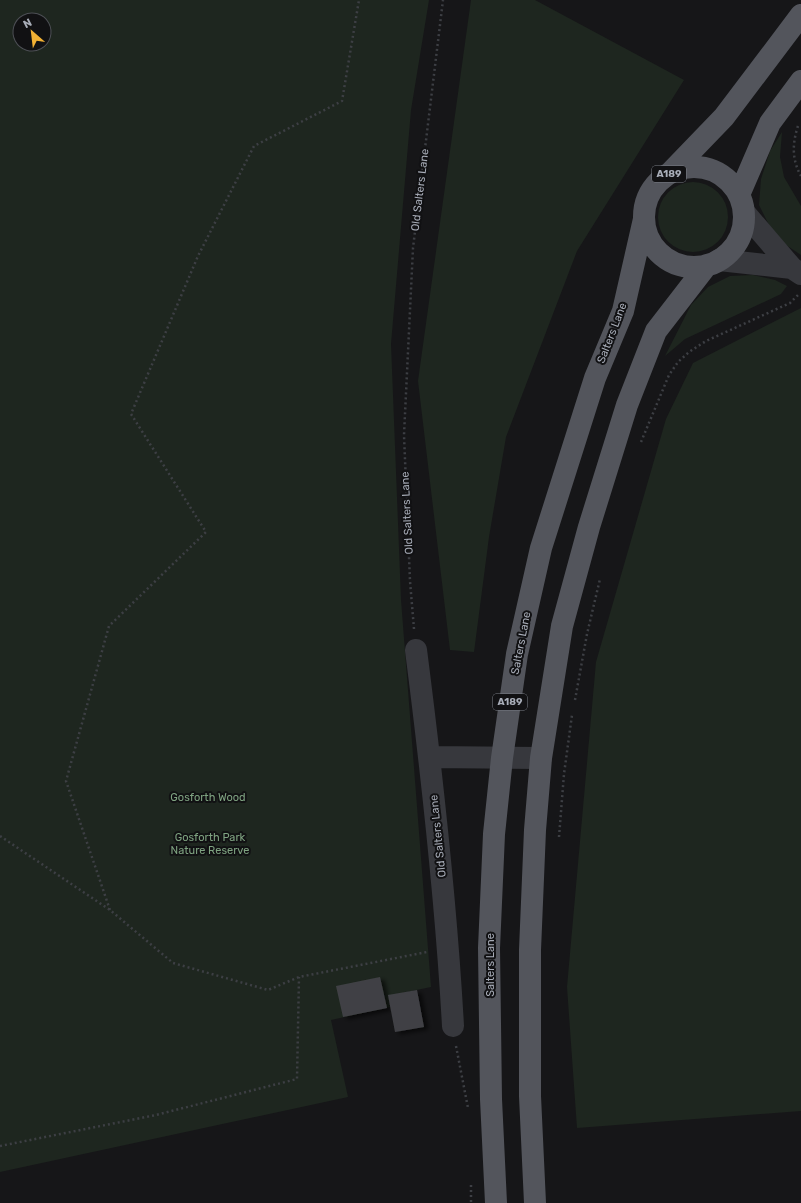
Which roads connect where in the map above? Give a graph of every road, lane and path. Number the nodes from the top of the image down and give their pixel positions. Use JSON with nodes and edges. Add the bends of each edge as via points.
{"nodes":[{"id":1,"x":359,"y":0,"type":"edge"},
{"id":2,"x":442,"y":0,"type":"edge"},
{"id":3,"x":801,"y":14,"type":"edge"},
{"id":4,"x":801,"y":81,"type":"edge"},
{"id":5,"x":798,"y":123,"type":"dead end"},
{"id":6,"x":671,"y":172,"type":"junction"},
{"id":7,"x":801,"y":176,"type":"edge"},
{"id":8,"x":742,"y":204,"type":"junction"},
{"id":9,"x":644,"y":219,"type":"junction"},
{"id":10,"x":713,"y":263,"type":"junction"},
{"id":11,"x":797,"y":279,"type":"edge"},
{"id":12,"x":640,"y":444,"type":"dead end"},
{"id":13,"x":601,"y":575,"type":"dead end"},
{"id":14,"x":416,"y":650,"type":"joint"},
{"id":15,"x":574,"y":707,"type":"dead end"},
{"id":16,"x":572,"y":715,"type":"dead end"},
{"id":17,"x":430,"y":758,"type":"junction"},
{"id":18,"x":502,"y":758,"type":"junction"},
{"id":19,"x":541,"y":758,"type":"junction"},
{"id":20,"x":0,"y":836,"type":"edge"},
{"id":21,"x":559,"y":843,"type":"dead end"},
{"id":22,"x":110,"y":910,"type":"junction"},
{"id":23,"x":449,"y":948,"type":"junction"},
{"id":24,"x":299,"y":977,"type":"junction"},
{"id":25,"x":453,"y":1026,"type":"joint"},
{"id":26,"x":468,"y":1110,"type":"dead end"},
{"id":27,"x":0,"y":1146,"type":"edge"},
{"id":28,"x":471,"y":1181,"type":"dead end"},
{"id":29,"x":471,"y":1203,"type":"edge"},
{"id":30,"x":496,"y":1203,"type":"edge"},
{"id":31,"x":535,"y":1203,"type":"edge"}],
"edges":[{"from":1,"to":22,"type":"path","via":[[342,101],[254,146],[198,256],[131,414],[206,532],[109,626],[66,781]]},
{"from":2,"to":14,"type":"path","name":"Old Salters Lane","via":[[413,248],[404,435],[410,581]]},
{"from":3,"to":6,"type":"main road","number":"A189","via":[[724,117]]},
{"from":4,"to":8,"type":"main road","via":[[770,123]]},
{"from":5,"to":7,"type":"path","via":[[793,151]]},
{"from":6,"to":8,"type":"main road","number":"A189","via":[[685,167],[707,168],[727,179]]},
{"from":6,"to":9,"type":"main road","number":"A189","via":[[654,186],[645,204]]},
{"from":8,"to":10,"type":"main road","via":[[744,226],[739,238],[733,249]]},
{"from":8,"to":11,"type":"street"},
{"from":9,"to":10,"type":"main road","number":"A189","via":[[647,236],[655,249],[667,259],[681,266]]},
{"from":9,"to":18,"type":"main road","name":"Salters Lane","number":"A189","via":[[623,311],[594,378],[541,548],[517,654]]},
{"from":10,"to":11,"type":"street"},
{"from":10,"to":19,"type":"main road","via":[[656,331],[627,405],[589,527],[562,626]]},
{"from":11,"to":12,"type":"path","via":[[790,303],[706,340],[678,362],[669,375]]},
{"from":13,"to":15,"type":"path"},
{"from":14,"to":17,"type":"street","name":"Old Salters Lane"},
{"from":16,"to":21,"type":"path"},
{"from":17,"to":18,"type":"street"},
{"from":17,"to":23,"type":"street","name":"Old Salters Lane"},
{"from":18,"to":19,"type":"street"},
{"from":18,"to":30,"type":"main road","name":"Salters Lane","number":"A189","via":[[494,834],[489,948],[491,1099]]},
{"from":19,"to":31,"type":"main road","via":[[530,950],[530,1096]]},
{"from":20,"to":22,"type":"path"},
{"from":22,"to":24,"type":"path","via":[[173,962],[268,990]]},
{"from":23,"to":24,"type":"path"},
{"from":23,"to":25,"type":"street","name":"Old Salters Lane"},
{"from":24,"to":27,"type":"path","via":[[297,1079],[156,1115]]},
{"from":25,"to":26,"type":"path"},
{"from":28,"to":29,"type":"path"}]}
